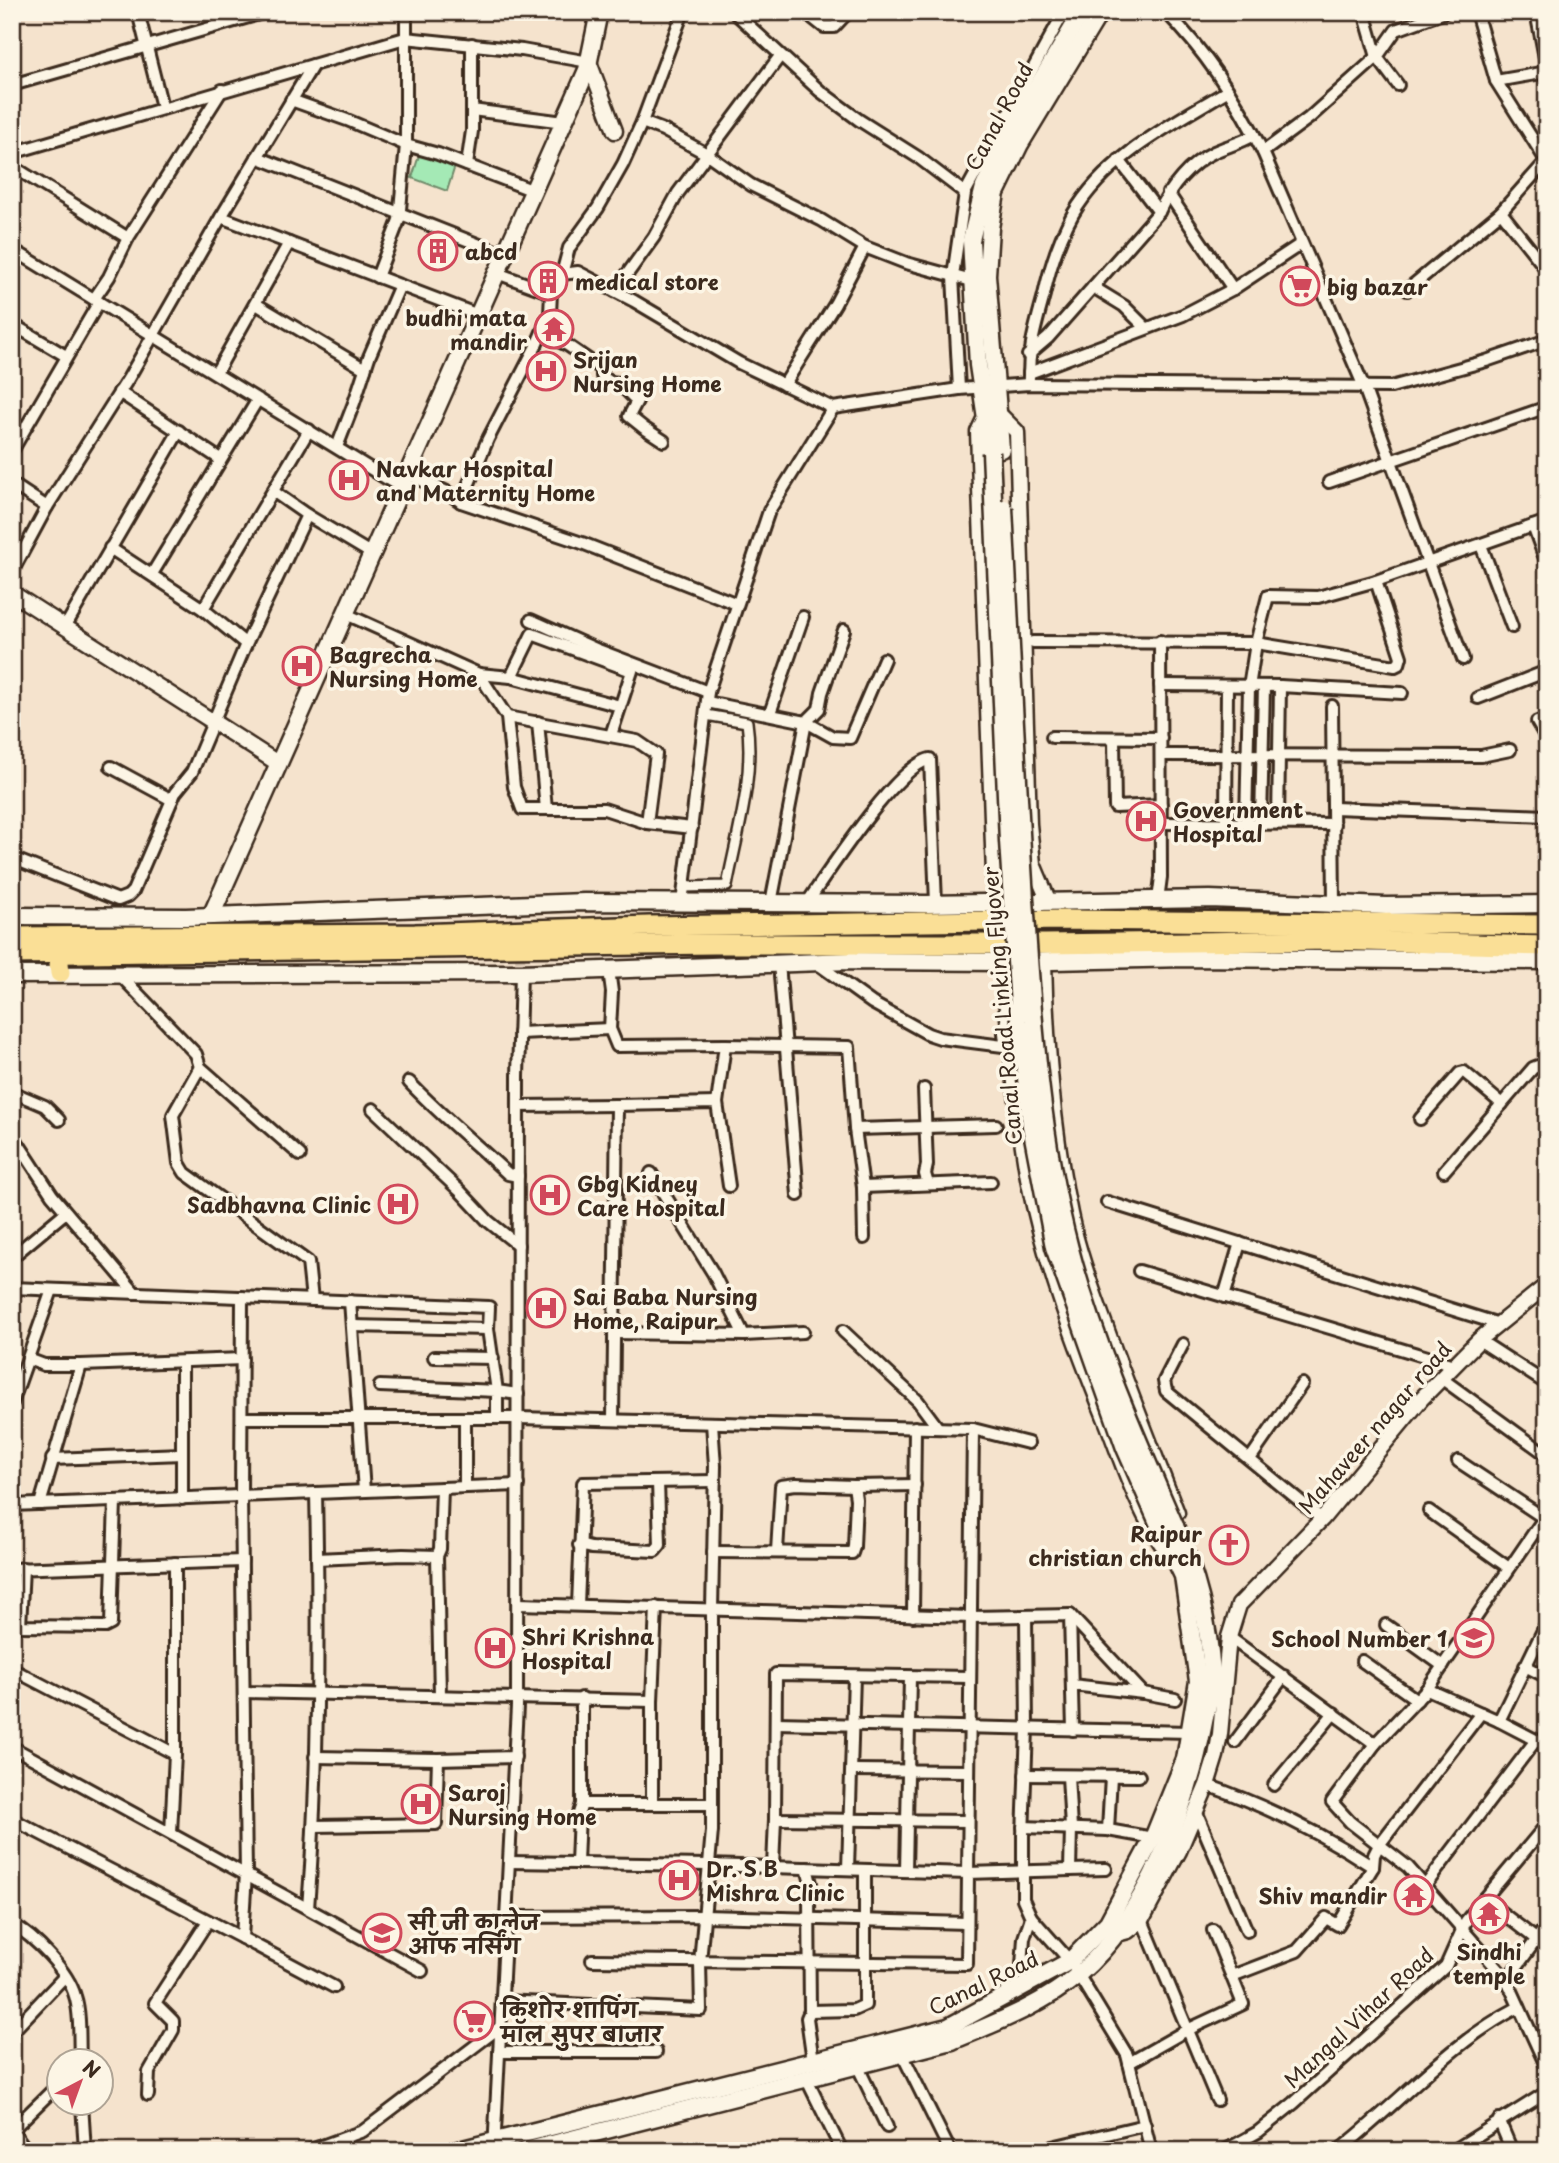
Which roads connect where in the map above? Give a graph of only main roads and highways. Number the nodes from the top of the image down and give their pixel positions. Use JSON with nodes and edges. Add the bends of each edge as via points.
{"nodes":[{"id":1,"x":599,"y":12,"type":"edge"},
{"id":2,"x":1082,"y":12,"type":"edge"},
{"id":3,"x":1100,"y":12,"type":"edge"},
{"id":4,"x":989,"y":387,"type":"junction"},
{"id":5,"x":992,"y":414,"type":"joint"},
{"id":6,"x":1547,"y":904,"type":"edge"},
{"id":7,"x":12,"y":916,"type":"edge"},
{"id":8,"x":211,"y":916,"type":"junction"},
{"id":9,"x":1547,"y":925,"type":"edge"},
{"id":10,"x":12,"y":937,"type":"edge"},
{"id":11,"x":1547,"y":946,"type":"edge"},
{"id":12,"x":58,"y":953,"type":"junction"},
{"id":13,"x":12,"y":954,"type":"edge"},
{"id":14,"x":1547,"y":961,"type":"edge"},
{"id":15,"x":60,"y":973,"type":"junction"},
{"id":16,"x":12,"y":975,"type":"edge"},
{"id":17,"x":1185,"y":1565,"type":"junction"},
{"id":18,"x":1074,"y":1968,"type":"junction"},
{"id":19,"x":494,"y":2145,"type":"edge"},
{"id":20,"x":455,"y":2151,"type":"edge"},
{"id":21,"x":525,"y":2151,"type":"edge"}],
"edges":[{"from":1,"to":8,"type":"main road","via":[[589,62],[564,122]]},
{"from":2,"to":4,"type":"main road","name":"Canal Road","via":[[1006,139],[984,187],[971,240],[972,281]]},
{"from":3,"to":4,"type":"main road","name":"Canal Road","via":[[1020,144],[996,193],[987,275]]},
{"from":4,"to":5,"type":"main road","name":"Canal Road"},
{"from":5,"to":17,"type":"main road","name":"Canal Road Linking Flyover","bridge":true,"via":[[1033,1019],[1054,1175],[1085,1300]]},
{"from":6,"to":8,"type":"main road","via":[[1386,906],[1210,899],[771,903],[683,895]]},
{"from":7,"to":8,"type":"main road"},
{"from":9,"to":10,"type":"highway","via":[[1068,920]]},
{"from":11,"to":12,"type":"highway","via":[[1331,940]]},
{"from":12,"to":13,"type":"highway"},
{"from":12,"to":15,"type":"highway"},
{"from":14,"to":15,"type":"main road","via":[[1187,958],[814,962],[521,973]]},
{"from":15,"to":16,"type":"main road"},
{"from":17,"to":18,"type":"main road","name":"Canal Road","via":[[1198,1681],[1185,1759],[1153,1838],[1108,1922]]},
{"from":17,"to":18,"type":"main road","name":"Canal Road","via":[[1200,1595],[1213,1677],[1197,1761],[1174,1831],[1138,1899],[1117,1934]]},
{"from":18,"to":19,"type":"main road","name":"Canal Road","via":[[948,2027]]},
{"from":18,"to":21,"type":"main road","name":"Canal Road","via":[[1018,2013],[952,2040]]},
{"from":19,"to":20,"type":"main road","name":"Canal Road"}]}
